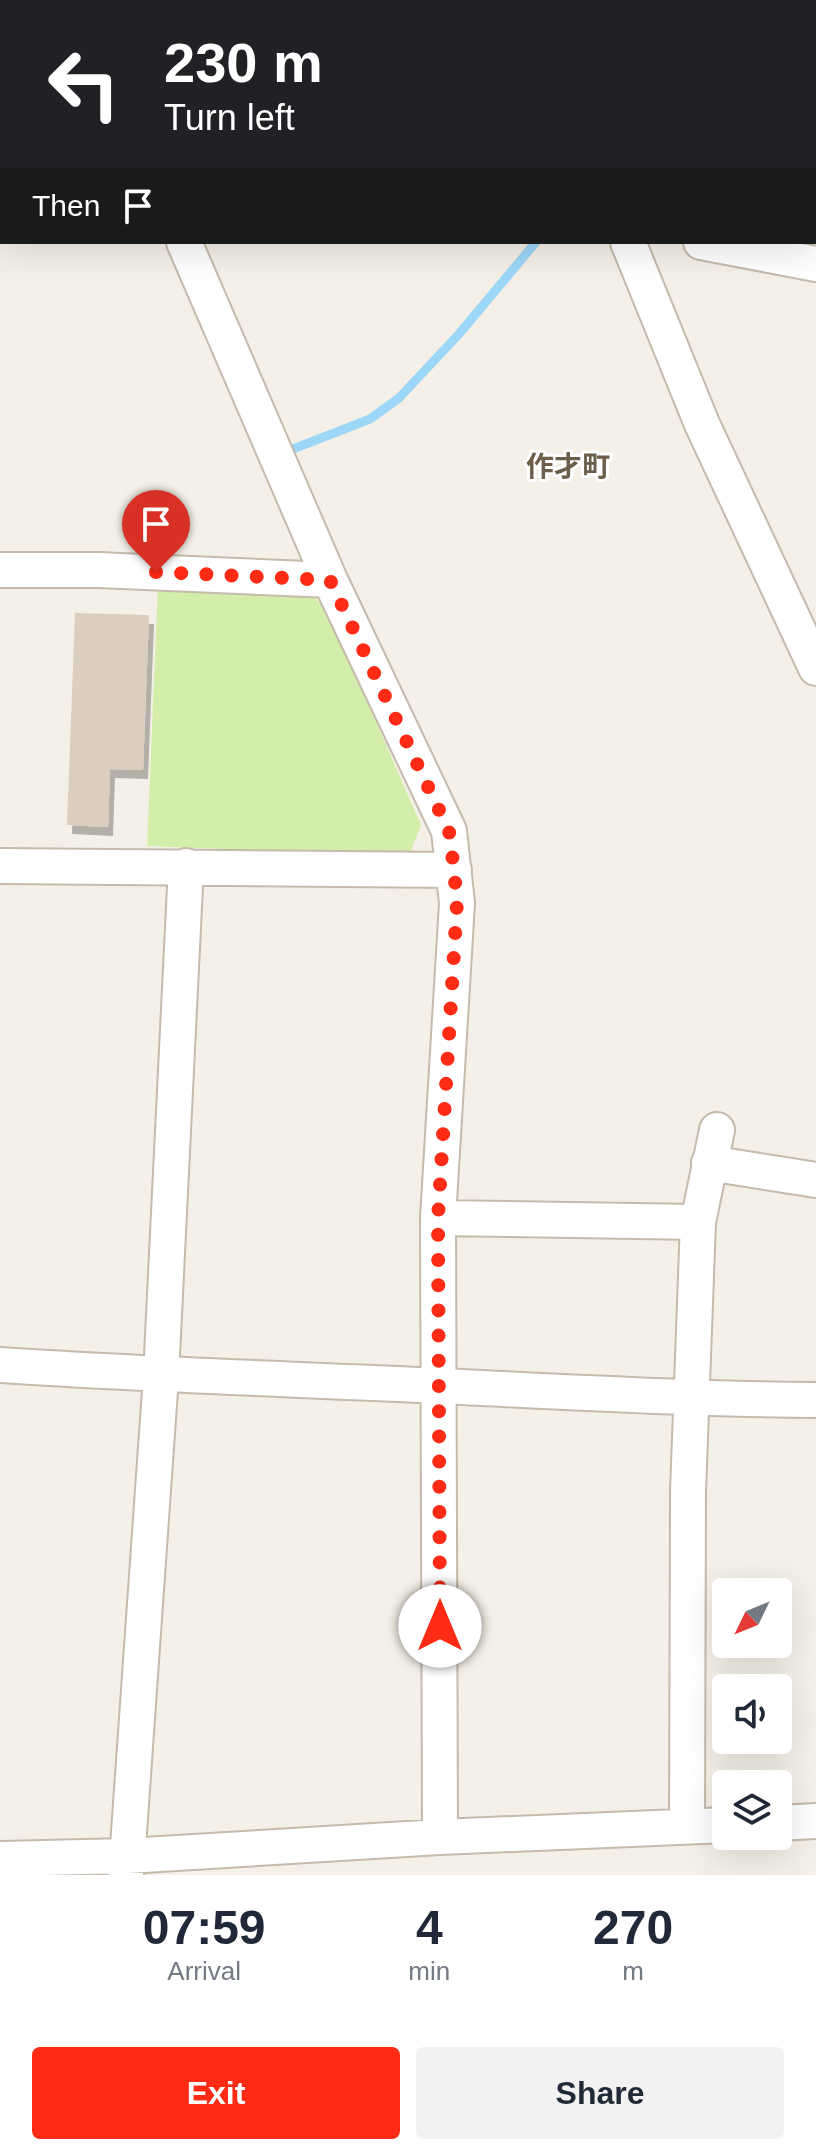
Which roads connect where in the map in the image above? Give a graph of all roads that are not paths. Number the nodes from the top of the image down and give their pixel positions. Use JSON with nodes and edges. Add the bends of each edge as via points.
{"nodes":[{"id":1,"x":185,"y":244,"type":"edge"},
{"id":2,"x":629,"y":244,"type":"edge"},
{"id":3,"x":711,"y":244,"type":"edge"},
{"id":4,"x":816,"y":264,"type":"edge"},
{"id":5,"x":0,"y":570,"type":"edge"},
{"id":6,"x":330,"y":580,"type":"junction"},
{"id":7,"x":816,"y":668,"type":"edge"},
{"id":8,"x":0,"y":866,"type":"edge"},
{"id":9,"x":186,"y":866,"type":"junction"},
{"id":10,"x":454,"y":870,"type":"junction"},
{"id":11,"x":717,"y":1130,"type":"dead end"},
{"id":12,"x":709,"y":1163,"type":"junction"},
{"id":13,"x":816,"y":1180,"type":"edge"},
{"id":14,"x":438,"y":1218,"type":"junction"},
{"id":15,"x":698,"y":1222,"type":"junction"},
{"id":16,"x":0,"y":1365,"type":"edge"},
{"id":17,"x":161,"y":1376,"type":"junction"},
{"id":18,"x":439,"y":1386,"type":"junction"},
{"id":19,"x":691,"y":1399,"type":"junction"},
{"id":20,"x":816,"y":1400,"type":"edge"},
{"id":21,"x":816,"y":1821,"type":"edge"},
{"id":22,"x":792,"y":1822,"type":"edge"},
{"id":23,"x":712,"y":1825,"type":"edge"},
{"id":24,"x":687,"y":1826,"type":"junction"},
{"id":25,"x":440,"y":1837,"type":"junction"},
{"id":26,"x":0,"y":1859,"type":"edge"},
{"id":27,"x":126,"y":1866,"type":"edge"}],
"edges":[{"from":1,"to":6,"type":"street"},
{"from":2,"to":7,"type":"street","via":[[702,424]]},
{"from":3,"to":4,"type":"street"},
{"from":5,"to":6,"type":"street"},
{"from":6,"to":10,"type":"street","via":[[449,831]]},
{"from":8,"to":9,"type":"street"},
{"from":9,"to":10,"type":"street"},
{"from":9,"to":17,"type":"street"},
{"from":10,"to":14,"type":"street","via":[[457,903]]},
{"from":11,"to":12,"type":"street"},
{"from":12,"to":13,"type":"street"},
{"from":12,"to":15,"type":"street"},
{"from":14,"to":15,"type":"street"},
{"from":14,"to":18,"type":"street"},
{"from":15,"to":19,"type":"street"},
{"from":16,"to":17,"type":"street"},
{"from":17,"to":18,"type":"street"},
{"from":17,"to":27,"type":"street"},
{"from":18,"to":19,"type":"street"},
{"from":18,"to":25,"type":"street"},
{"from":19,"to":20,"type":"street"},
{"from":19,"to":24,"type":"street"},
{"from":21,"to":22,"type":"street"},
{"from":23,"to":24,"type":"street"},
{"from":24,"to":25,"type":"street"},
{"from":25,"to":27,"type":"street"},
{"from":26,"to":27,"type":"street"}]}
